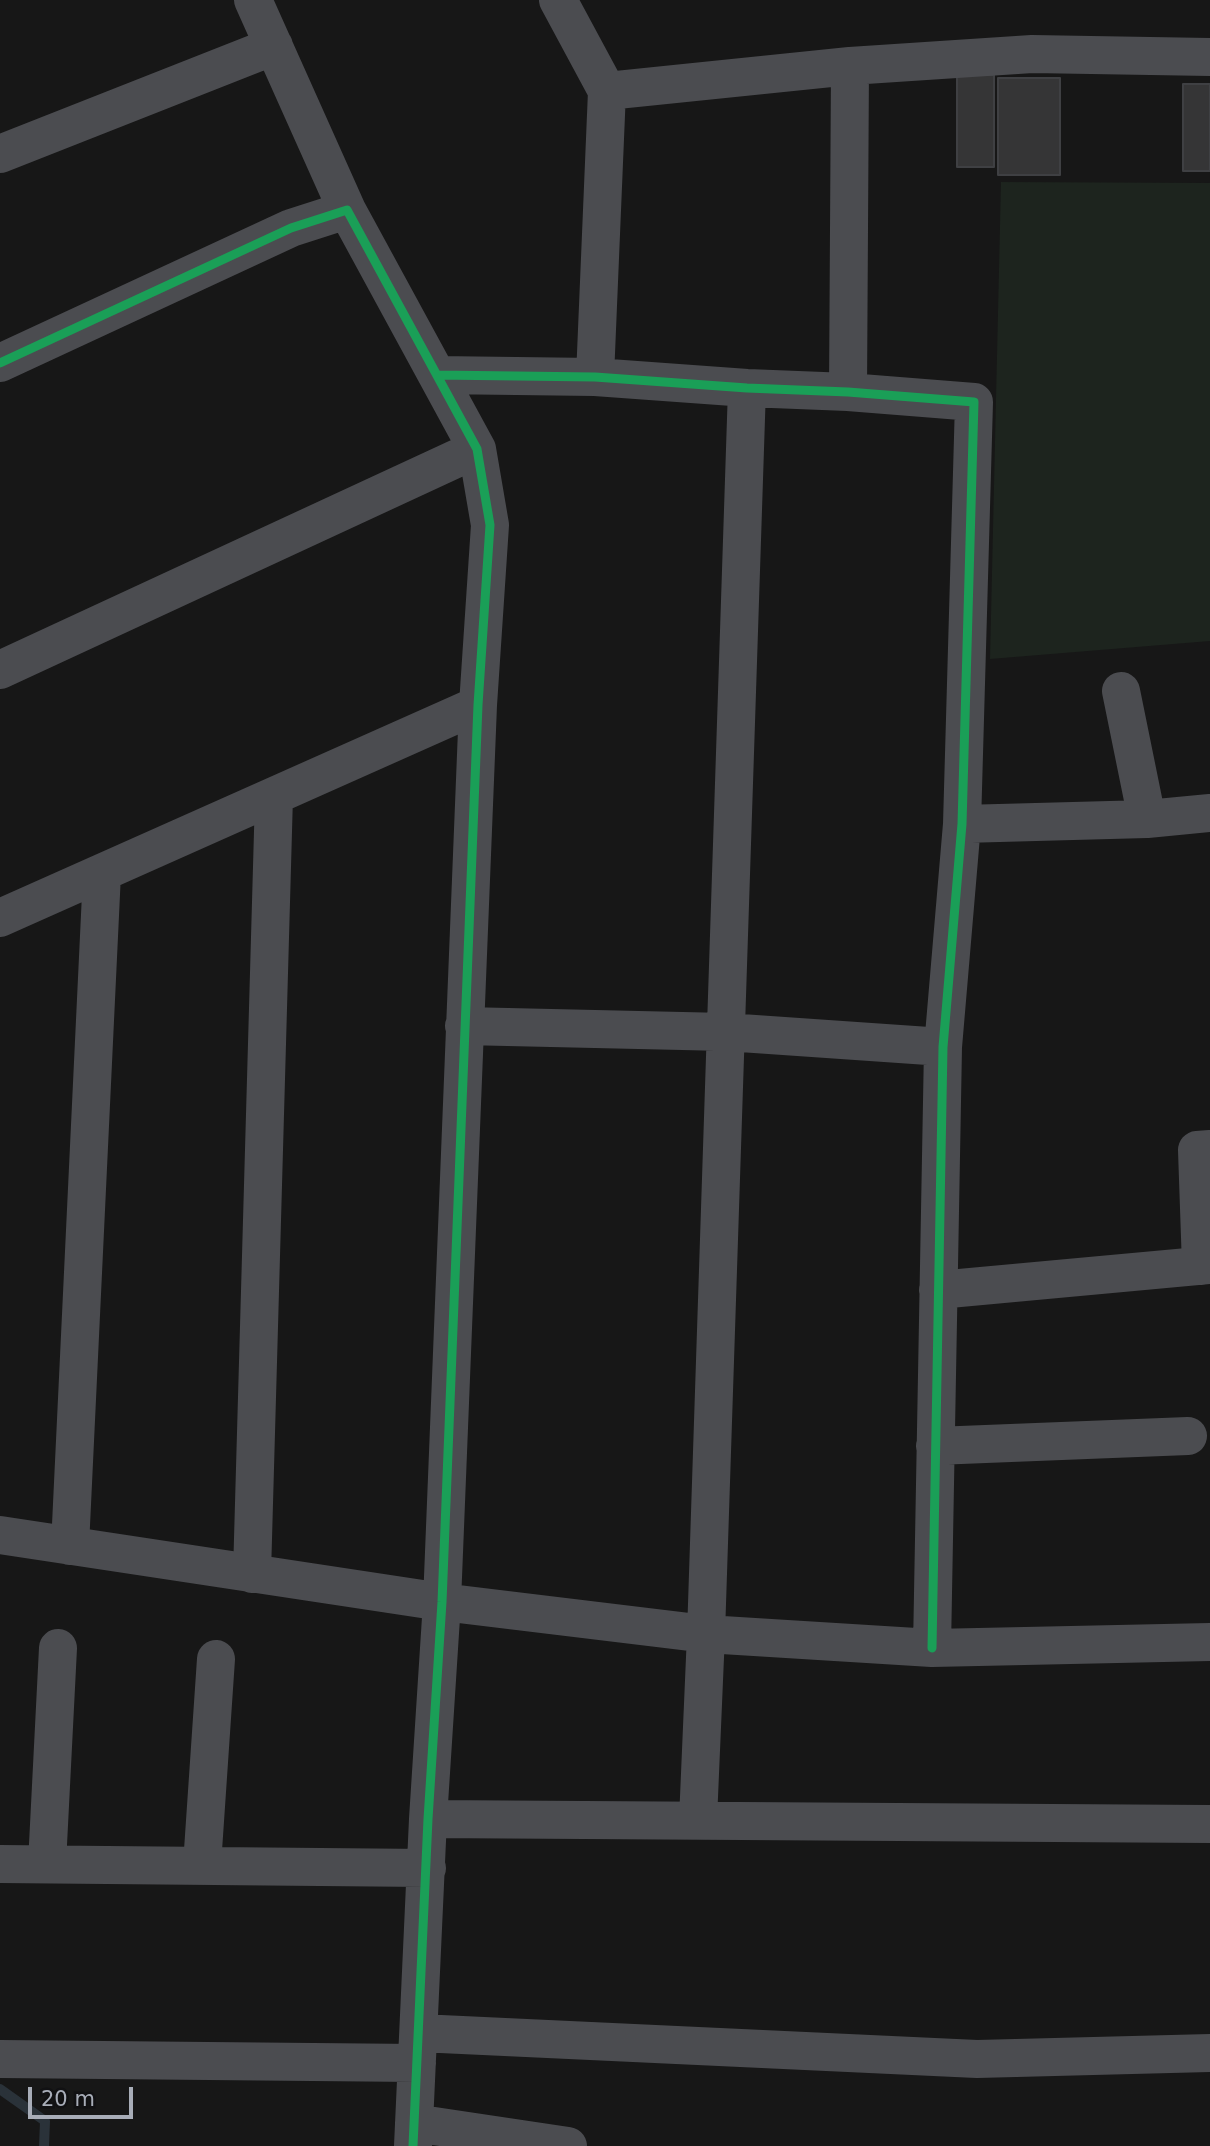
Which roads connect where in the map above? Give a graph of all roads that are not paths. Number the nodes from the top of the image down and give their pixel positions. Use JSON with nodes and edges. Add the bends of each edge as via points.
{"nodes":[{"id":1,"x":253,"y":0,"type":"edge"},
{"id":2,"x":558,"y":0,"type":"edge"},
{"id":3,"x":274,"y":46,"type":"junction"},
{"id":4,"x":1210,"y":57,"type":"edge"},
{"id":5,"x":850,"y":66,"type":"junction"},
{"id":6,"x":607,"y":91,"type":"junction"},
{"id":7,"x":0,"y":154,"type":"edge"},
{"id":8,"x":347,"y":210,"type":"junction"},
{"id":9,"x":0,"y":363,"type":"edge"},
{"id":10,"x":437,"y":375,"type":"junction"},
{"id":11,"x":595,"y":377,"type":"junction"},
{"id":12,"x":747,"y":388,"type":"junction"},
{"id":13,"x":848,"y":392,"type":"junction"},
{"id":14,"x":478,"y":449,"type":"junction"},
{"id":15,"x":0,"y":670,"type":"edge"},
{"id":16,"x":1121,"y":691,"type":"dead end"},
{"id":17,"x":478,"y":705,"type":"junction"},
{"id":18,"x":274,"y":796,"type":"junction"},
{"id":19,"x":1210,"y":813,"type":"edge"},
{"id":20,"x":1147,"y":819,"type":"junction"},
{"id":21,"x":962,"y":824,"type":"junction"},
{"id":22,"x":102,"y":873,"type":"junction"},
{"id":23,"x":0,"y":918,"type":"edge"},
{"id":24,"x":464,"y":1026,"type":"junction"},
{"id":25,"x":726,"y":1032,"type":"junction"},
{"id":26,"x":943,"y":1047,"type":"junction"},
{"id":27,"x":1210,"y":1149,"type":"edge"},
{"id":28,"x":1205,"y":1266,"type":"edge"},
{"id":29,"x":938,"y":1290,"type":"junction"},
{"id":30,"x":1188,"y":1436,"type":"dead end"},
{"id":31,"x":935,"y":1446,"type":"junction"},
{"id":32,"x":0,"y":1535,"type":"edge"},
{"id":33,"x":70,"y":1546,"type":"junction"},
{"id":34,"x":252,"y":1574,"type":"junction"},
{"id":35,"x":442,"y":1602,"type":"junction"},
{"id":36,"x":706,"y":1634,"type":"junction"},
{"id":37,"x":1210,"y":1642,"type":"edge"},
{"id":38,"x":58,"y":1648,"type":"dead end"},
{"id":39,"x":932,"y":1648,"type":"junction"},
{"id":40,"x":216,"y":1659,"type":"dead end"},
{"id":41,"x":428,"y":1819,"type":"junction"},
{"id":42,"x":698,"y":1820,"type":"junction"},
{"id":43,"x":1210,"y":1824,"type":"edge"},
{"id":44,"x":0,"y":1864,"type":"edge"},
{"id":45,"x":47,"y":1864,"type":"junction"},
{"id":46,"x":202,"y":1865,"type":"junction"},
{"id":47,"x":427,"y":1868,"type":"junction"},
{"id":48,"x":418,"y":2048,"type":"junction"},
{"id":49,"x":1210,"y":2053,"type":"edge"},
{"id":50,"x":0,"y":2059,"type":"edge"},
{"id":51,"x":414,"y":2134,"type":"edge"},
{"id":52,"x":568,"y":2146,"type":"edge"}],
"edges":[{"from":1,"to":3,"type":"street"},
{"from":2,"to":6,"type":"street"},
{"from":3,"to":7,"type":"street"},
{"from":3,"to":8,"type":"street"},
{"from":4,"to":5,"type":"street","via":[[1032,54]]},
{"from":5,"to":6,"type":"street"},
{"from":5,"to":13,"type":"street"},
{"from":6,"to":11,"type":"street"},
{"from":8,"to":9,"type":"street","via":[[291,228]]},
{"from":8,"to":10,"type":"street"},
{"from":10,"to":11,"type":"street"},
{"from":10,"to":14,"type":"street"},
{"from":11,"to":12,"type":"street"},
{"from":12,"to":13,"type":"street"},
{"from":12,"to":25,"type":"street"},
{"from":13,"to":21,"type":"street","via":[[974,402]]},
{"from":14,"to":15,"type":"street"},
{"from":14,"to":17,"type":"street","via":[[489,525]]},
{"from":16,"to":20,"type":"street"},
{"from":17,"to":18,"type":"street"},
{"from":17,"to":24,"type":"street"},
{"from":18,"to":22,"type":"street"},
{"from":18,"to":34,"type":"street"},
{"from":19,"to":20,"type":"street"},
{"from":20,"to":21,"type":"street"},
{"from":21,"to":26,"type":"street"},
{"from":22,"to":23,"type":"street"},
{"from":22,"to":33,"type":"street"},
{"from":24,"to":25,"type":"street"},
{"from":24,"to":35,"type":"street"},
{"from":25,"to":26,"type":"street"},
{"from":25,"to":36,"type":"street"},
{"from":26,"to":29,"type":"street"},
{"from":27,"to":28,"type":"street","via":[[1198,1150]]},
{"from":28,"to":29,"type":"street"},
{"from":29,"to":31,"type":"street"},
{"from":30,"to":31,"type":"street"},
{"from":31,"to":39,"type":"street"},
{"from":32,"to":33,"type":"street"},
{"from":33,"to":34,"type":"street"},
{"from":34,"to":35,"type":"street"},
{"from":35,"to":36,"type":"street"},
{"from":35,"to":41,"type":"street"},
{"from":36,"to":39,"type":"street"},
{"from":36,"to":42,"type":"street"},
{"from":37,"to":39,"type":"street"},
{"from":38,"to":45,"type":"street"},
{"from":40,"to":46,"type":"street"},
{"from":41,"to":42,"type":"street"},
{"from":41,"to":47,"type":"street"},
{"from":42,"to":43,"type":"street"},
{"from":44,"to":45,"type":"street"},
{"from":45,"to":46,"type":"street"},
{"from":46,"to":47,"type":"street"},
{"from":47,"to":48,"type":"street"},
{"from":48,"to":49,"type":"street","via":[[977,2059]]},
{"from":48,"to":50,"type":"street"},
{"from":48,"to":51,"type":"street"},
{"from":51,"to":52,"type":"street"}]}
